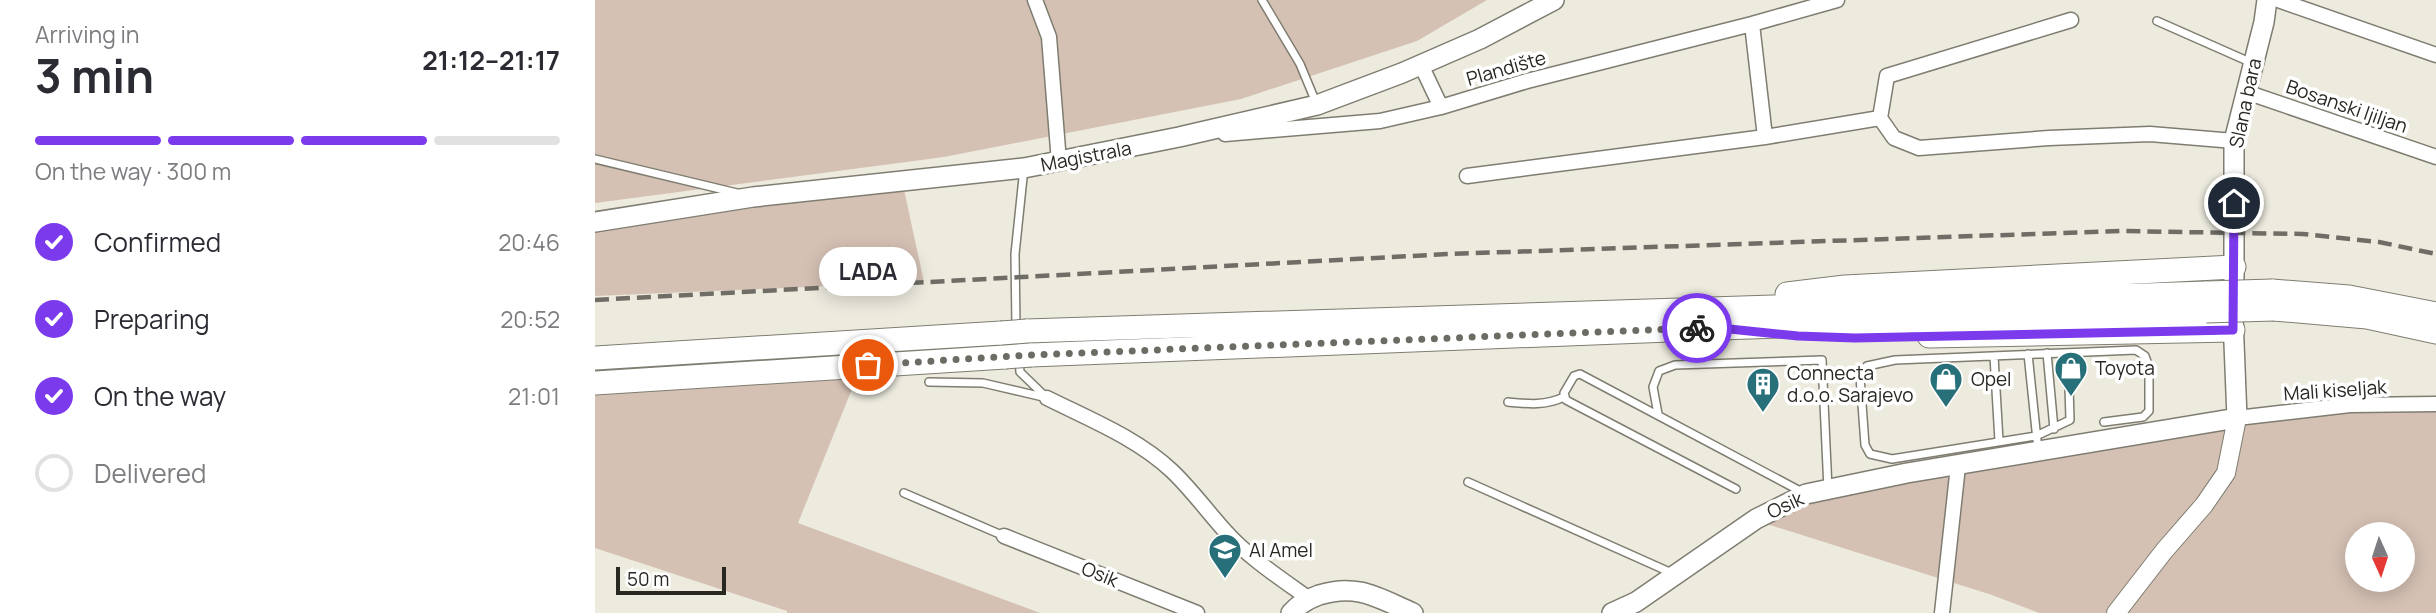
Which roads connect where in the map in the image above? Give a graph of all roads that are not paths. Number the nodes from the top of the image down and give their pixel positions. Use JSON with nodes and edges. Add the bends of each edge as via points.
{"nodes":[{"id":1,"x":1035,"y":0,"type":"edge"},
{"id":2,"x":1262,"y":0,"type":"edge"},
{"id":3,"x":1554,"y":0,"type":"edge"},
{"id":4,"x":1837,"y":0,"type":"edge"},
{"id":5,"x":2267,"y":0,"type":"edge"},
{"id":6,"x":2278,"y":0,"type":"edge"},
{"id":7,"x":2071,"y":20,"type":"dead end"},
{"id":8,"x":2157,"y":22,"type":"dead end"},
{"id":9,"x":1752,"y":24,"type":"junction"},
{"id":10,"x":2436,"y":55,"type":"edge"},
{"id":11,"x":2253,"y":63,"type":"junction"},
{"id":12,"x":1421,"y":65,"type":"junction"},
{"id":13,"x":2246,"y":92,"type":"junction"},
{"id":14,"x":1317,"y":105,"type":"junction"},
{"id":15,"x":1441,"y":107,"type":"junction"},
{"id":16,"x":1880,"y":118,"type":"junction"},
{"id":17,"x":1765,"y":137,"type":"junction"},
{"id":18,"x":1179,"y":138,"type":"junction"},
{"id":19,"x":2234,"y":141,"type":"junction"},
{"id":20,"x":2436,"y":157,"type":"edge"},
{"id":21,"x":595,"y":159,"type":"edge"},
{"id":22,"x":1059,"y":162,"type":"junction"},
{"id":23,"x":1024,"y":168,"type":"junction"},
{"id":24,"x":1467,"y":176,"type":"dead end"},
{"id":25,"x":753,"y":197,"type":"junction"},
{"id":26,"x":595,"y":222,"type":"edge"},
{"id":27,"x":2234,"y":267,"type":"junction"},
{"id":28,"x":2273,"y":300,"type":"junction"},
{"id":29,"x":2436,"y":314,"type":"edge"},
{"id":30,"x":1719,"y":318,"type":"junction"},
{"id":31,"x":2233,"y":330,"type":"junction"},
{"id":32,"x":2436,"y":332,"type":"edge"},
{"id":33,"x":1016,"y":344,"type":"junction"},
{"id":34,"x":2068,"y":353,"type":"junction"},
{"id":35,"x":2028,"y":354,"type":"junction"},
{"id":36,"x":2047,"y":354,"type":"junction"},
{"id":37,"x":1994,"y":356,"type":"junction"},
{"id":38,"x":595,"y":358,"type":"edge"},
{"id":39,"x":595,"y":383,"type":"edge"},
{"id":40,"x":929,"y":383,"type":"dead end"},
{"id":41,"x":1564,"y":397,"type":"junction"},
{"id":42,"x":1047,"y":398,"type":"junction"},
{"id":43,"x":1508,"y":402,"type":"dead end"},
{"id":44,"x":2436,"y":404,"type":"edge"},
{"id":45,"x":1658,"y":414,"type":"junction"},
{"id":46,"x":2237,"y":418,"type":"junction"},
{"id":47,"x":2104,"y":422,"type":"dead end"},
{"id":48,"x":2055,"y":429,"type":"junction"},
{"id":49,"x":1999,"y":441,"type":"junction"},
{"id":50,"x":2038,"y":444,"type":"junction"},
{"id":51,"x":1958,"y":466,"type":"junction"},
{"id":52,"x":1468,"y":482,"type":"dead end"},
{"id":53,"x":1736,"y":489,"type":"dead end"},
{"id":54,"x":1828,"y":489,"type":"junction"},
{"id":55,"x":904,"y":493,"type":"dead end"},
{"id":56,"x":1806,"y":494,"type":"junction"},
{"id":57,"x":1004,"y":536,"type":"joint"},
{"id":58,"x":1674,"y":574,"type":"junction"},
{"id":59,"x":1308,"y":598,"type":"junction"},
{"id":60,"x":1637,"y":607,"type":"edge"},
{"id":61,"x":1197,"y":613,"type":"edge"},
{"id":62,"x":1291,"y":613,"type":"edge"},
{"id":63,"x":1413,"y":613,"type":"edge"},
{"id":64,"x":1612,"y":613,"type":"edge"},
{"id":65,"x":1942,"y":613,"type":"edge"},
{"id":66,"x":2116,"y":613,"type":"edge"}],
"edges":[{"from":1,"to":22,"type":"street","via":[[1049,37]]},
{"from":2,"to":14,"type":"lane","via":[[1300,64]]},
{"from":3,"to":12,"type":"main road","name":"Magistrala"},
{"from":4,"to":9,"type":"street","name":"Plandište"},
{"from":5,"to":11,"type":"main road","name":"Slana bara"},
{"from":6,"to":10,"type":"street"},
{"from":7,"to":16,"type":"street","via":[[1887,76]]},
{"from":8,"to":11,"type":"lane"},
{"from":9,"to":15,"type":"street","name":"Plandište"},
{"from":9,"to":17,"type":"street"},
{"from":11,"to":13,"type":"main road","name":"Slana bara"},
{"from":12,"to":14,"type":"main road","name":"Magistrala"},
{"from":12,"to":15,"type":"street"},
{"from":13,"to":19,"type":"main road","name":"Slana bara"},
{"from":13,"to":20,"type":"street","name":"Bosanski ljiljan"},
{"from":14,"to":18,"type":"main road","name":"Magistrala"},
{"from":15,"to":18,"type":"street","name":"Plandište","via":[[1380,121]]},
{"from":16,"to":17,"type":"street"},
{"from":16,"to":19,"type":"street","via":[[1894,138],[1919,148],[2150,134]]},
{"from":17,"to":24,"type":"street"},
{"from":18,"to":22,"type":"main road","name":"Magistrala"},
{"from":19,"to":27,"type":"main road","name":"Slana bara"},
{"from":21,"to":25,"type":"lane"},
{"from":22,"to":23,"type":"main road","name":"Magistrala"},
{"from":23,"to":25,"type":"main road","name":"Magistrala"},
{"from":23,"to":33,"type":"lane","via":[[1014,254]]},
{"from":25,"to":26,"type":"main road","name":"Magistrala"},
{"from":27,"to":30,"type":"highway","via":[[1845,287],[1803,292]]},
{"from":27,"to":31,"type":"main road","name":"Slana bara"},
{"from":28,"to":29,"type":"highway","via":[[2349,297]]},
{"from":28,"to":30,"type":"highway","bridge":true},
{"from":28,"to":32,"type":"highway"},
{"from":30,"to":31,"type":"highway","via":[[1804,337]]},
{"from":30,"to":33,"type":"highway"},
{"from":31,"to":46,"type":"main road","name":"Slana bara"},
{"from":33,"to":38,"type":"highway"},
{"from":33,"to":39,"type":"highway"},
{"from":33,"to":42,"type":"lane","via":[[1020,372]]},
{"from":34,"to":36,"type":"lane"},
{"from":34,"to":47,"type":"lane","via":[[2136,350],[2145,356],[2149,368],[2147,415]]},
{"from":34,"to":48,"type":"lane","via":[[2070,420]]},
{"from":35,"to":36,"type":"lane"},
{"from":35,"to":37,"type":"lane"},
{"from":35,"to":50,"type":"lane"},
{"from":36,"to":48,"type":"lane"},
{"from":37,"to":49,"type":"lane"},
{"from":37,"to":49,"type":"lane","via":[[1895,360],[1867,366],[1860,377],[1865,445],[1870,454],[1892,459]]},
{"from":40,"to":42,"type":"lane","via":[[983,383]]},
{"from":41,"to":43,"type":"lane","via":[[1542,404]]},
{"from":41,"to":45,"type":"lane","via":[[1574,376],[1580,374]]},
{"from":41,"to":53,"type":"lane"},
{"from":42,"to":59,"type":"street","via":[[1130,440],[1171,470],[1226,532]]},
{"from":44,"to":46,"type":"street","name":"Mali kiseljak","via":[[2350,405]]},
{"from":45,"to":54,"type":"lane","via":[[1653,387],[1659,371],[1675,365],[1822,360]]},
{"from":45,"to":56,"type":"lane"},
{"from":46,"to":50,"type":"main road","name":"Osik"},
{"from":46,"to":66,"type":"street","via":[[2226,473]]},
{"from":48,"to":50,"type":"lane"},
{"from":49,"to":50,"type":"lane"},
{"from":50,"to":51,"type":"main road","name":"Osik"},
{"from":51,"to":54,"type":"main road","name":"Osik"},
{"from":51,"to":65,"type":"street"},
{"from":52,"to":58,"type":"lane"},
{"from":54,"to":56,"type":"main road","name":"Osik"},
{"from":55,"to":57,"type":"lane"},
{"from":56,"to":58,"type":"main road","name":"Osik","via":[[1756,519]]},
{"from":57,"to":61,"type":"street","name":"Osik"},
{"from":58,"to":60,"type":"main road","name":"Osik"},
{"from":59,"to":62,"type":"main road"},
{"from":59,"to":63,"type":"main road","via":[[1346,589],[1362,591]]},
{"from":60,"to":64,"type":"main road","name":"Osik"}]}
